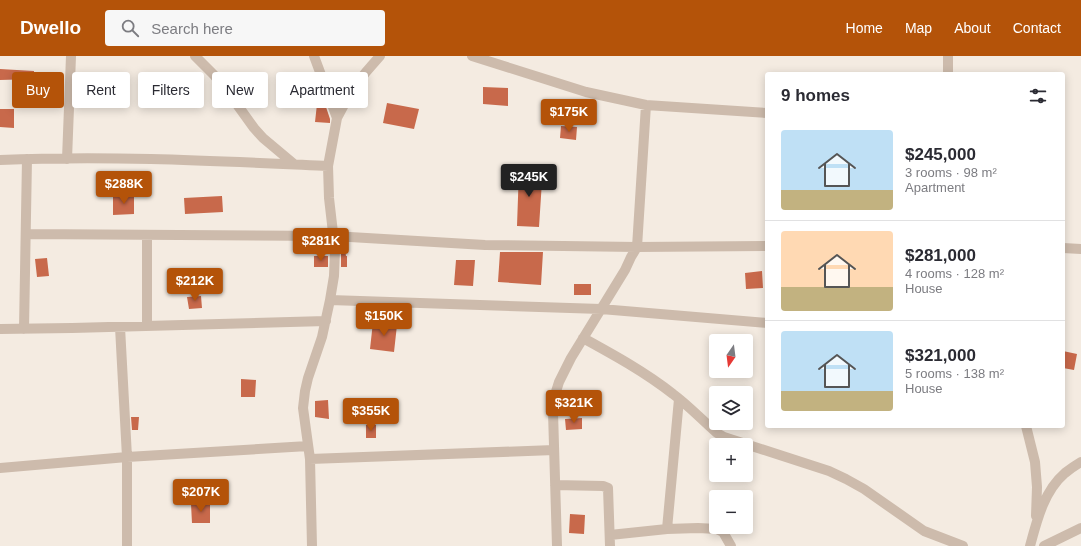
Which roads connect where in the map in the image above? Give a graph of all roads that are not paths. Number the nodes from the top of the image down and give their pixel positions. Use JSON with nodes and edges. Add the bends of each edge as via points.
{"nodes":[{"id":1,"x":71,"y":56,"type":"edge"},
{"id":2,"x":195,"y":56,"type":"edge"},
{"id":3,"x":314,"y":56,"type":"edge"},
{"id":4,"x":380,"y":56,"type":"edge"},
{"id":5,"x":472,"y":56,"type":"edge"},
{"id":6,"x":948,"y":56,"type":"edge"},
{"id":7,"x":948,"y":72,"type":"edge"},
{"id":8,"x":646,"y":105,"type":"junction"},
{"id":9,"x":765,"y":113,"type":"edge"},
{"id":10,"x":337,"y":118,"type":"junction"},
{"id":11,"x":27,"y":158,"type":"junction"},
{"id":12,"x":66,"y":159,"type":"junction"},
{"id":13,"x":0,"y":160,"type":"edge"},
{"id":14,"x":294,"y":164,"type":"junction"},
{"id":15,"x":328,"y":166,"type":"junction"},
{"id":16,"x":26,"y":234,"type":"junction"},
{"id":17,"x":146,"y":235,"type":"junction"},
{"id":18,"x":333,"y":236,"type":"junction"},
{"id":19,"x":765,"y":246,"type":"edge"},
{"id":20,"x":637,"y":247,"type":"junction"},
{"id":21,"x":1065,"y":248,"type":"edge"},
{"id":22,"x":1081,"y":250,"type":"edge"},
{"id":23,"x":330,"y":300,"type":"junction"},
{"id":24,"x":601,"y":309,"type":"junction"},
{"id":25,"x":326,"y":321,"type":"junction"},
{"id":26,"x":765,"y":323,"type":"edge"},
{"id":27,"x":147,"y":326,"type":"junction"},
{"id":28,"x":120,"y":327,"type":"junction"},
{"id":29,"x":0,"y":329,"type":"edge"},
{"id":30,"x":24,"y":329,"type":"junction"},
{"id":31,"x":583,"y":338,"type":"junction"},
{"id":32,"x":679,"y":399,"type":"junction"},
{"id":33,"x":1026,"y":428,"type":"edge"},
{"id":34,"x":308,"y":446,"type":"junction"},
{"id":35,"x":554,"y":450,"type":"junction"},
{"id":36,"x":127,"y":458,"type":"junction"},
{"id":37,"x":310,"y":459,"type":"junction"},
{"id":38,"x":1081,"y":462,"type":"edge"},
{"id":39,"x":0,"y":468,"type":"edge"},
{"id":40,"x":555,"y":485,"type":"junction"},
{"id":41,"x":1036,"y":524,"type":"junction"},
{"id":42,"x":1081,"y":528,"type":"edge"},
{"id":43,"x":667,"y":529,"type":"junction"},
{"id":44,"x":610,"y":535,"type":"junction"},
{"id":45,"x":127,"y":546,"type":"edge"},
{"id":46,"x":312,"y":546,"type":"edge"},
{"id":47,"x":557,"y":546,"type":"edge"},
{"id":48,"x":610,"y":546,"type":"edge"},
{"id":49,"x":732,"y":546,"type":"edge"},
{"id":50,"x":963,"y":546,"type":"edge"},
{"id":51,"x":1030,"y":546,"type":"edge"},
{"id":52,"x":1044,"y":546,"type":"edge"}],
"edges":[{"from":1,"to":12,"type":"street"},
{"from":2,"to":14,"type":"street","via":[[214,75],[263,138]]},
{"from":3,"to":10,"type":"street"},
{"from":4,"to":10,"type":"street","via":[[352,90]]},
{"from":5,"to":8,"type":"street","via":[[586,92]]},
{"from":6,"to":7,"type":"street"},
{"from":8,"to":9,"type":"street"},
{"from":8,"to":20,"type":"street"},
{"from":10,"to":15,"type":"street"},
{"from":11,"to":12,"type":"street"},
{"from":11,"to":13,"type":"street"},
{"from":11,"to":16,"type":"street"},
{"from":12,"to":14,"type":"street","via":[[166,159]]},
{"from":14,"to":15,"type":"street"},
{"from":15,"to":18,"type":"street"},
{"from":16,"to":17,"type":"street"},
{"from":16,"to":30,"type":"street"},
{"from":17,"to":18,"type":"street"},
{"from":17,"to":27,"type":"street"},
{"from":18,"to":20,"type":"street","via":[[485,245]]},
{"from":18,"to":23,"type":"street","via":[[334,276]]},
{"from":19,"to":20,"type":"street"},
{"from":20,"to":24,"type":"street"},
{"from":21,"to":22,"type":"street"},
{"from":23,"to":24,"type":"street"},
{"from":23,"to":25,"type":"street"},
{"from":24,"to":26,"type":"street"},
{"from":24,"to":31,"type":"street"},
{"from":25,"to":27,"type":"street"},
{"from":25,"to":34,"type":"street","via":[[305,391],[303,408]]},
{"from":27,"to":28,"type":"street"},
{"from":28,"to":30,"type":"street"},
{"from":28,"to":36,"type":"street"},
{"from":29,"to":30,"type":"street"},
{"from":31,"to":32,"type":"street","via":[[629,363]]},
{"from":31,"to":35,"type":"street","via":[[559,382],[554,398]]},
{"from":32,"to":43,"type":"street"},
{"from":32,"to":50,"type":"street","via":[[724,437],[829,471],[864,489],[924,531]]},
{"from":33,"to":41,"type":"street","via":[[1035,462]]},
{"from":34,"to":36,"type":"street"},
{"from":34,"to":37,"type":"street"},
{"from":35,"to":37,"type":"street"},
{"from":35,"to":40,"type":"street"},
{"from":36,"to":39,"type":"street"},
{"from":36,"to":45,"type":"street"},
{"from":37,"to":46,"type":"street"},
{"from":38,"to":41,"type":"street","via":[[1055,483],[1043,504]]},
{"from":40,"to":44,"type":"street","via":[[606,486]]},
{"from":40,"to":47,"type":"street"},
{"from":41,"to":51,"type":"street"},
{"from":42,"to":52,"type":"street"},
{"from":43,"to":44,"type":"street"},
{"from":43,"to":49,"type":"street","via":[[720,530]]},
{"from":44,"to":48,"type":"street"}]}
